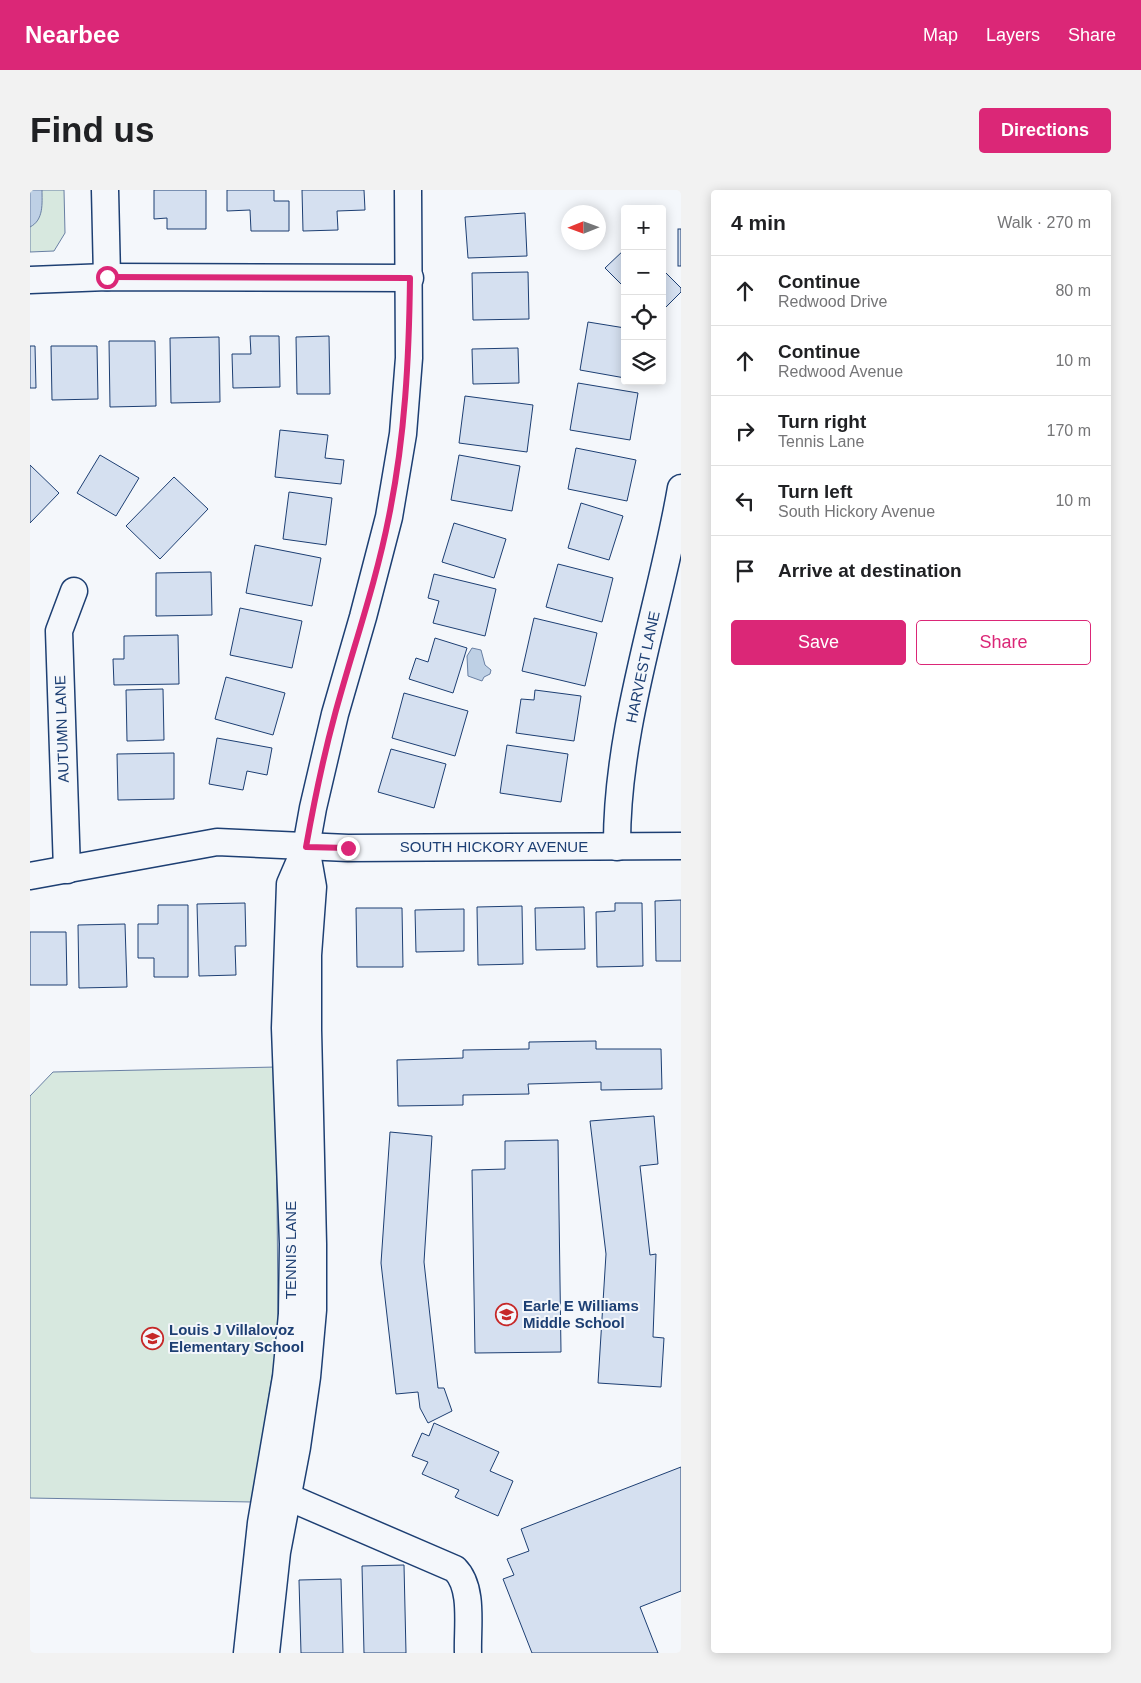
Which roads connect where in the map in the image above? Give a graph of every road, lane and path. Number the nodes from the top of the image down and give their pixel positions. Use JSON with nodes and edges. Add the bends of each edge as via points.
{"nodes":[{"id":1,"x":105,"y":190,"type":"edge"},
{"id":2,"x":408,"y":190,"type":"edge"},
{"id":3,"x":107,"y":277,"type":"junction"},
{"id":4,"x":410,"y":278,"type":"junction"},
{"id":5,"x":30,"y":280,"type":"edge"},
{"id":6,"x":681,"y":488,"type":"edge"},
{"id":7,"x":74,"y":591,"type":"dead end"},
{"id":8,"x":617,"y":846,"type":"junction"},
{"id":9,"x":681,"y":846,"type":"edge"},
{"id":10,"x":306,"y":847,"type":"junction"},
{"id":11,"x":67,"y":870,"type":"junction"},
{"id":12,"x":30,"y":876,"type":"edge"},
{"id":13,"x":288,"y":1497,"type":"junction"},
{"id":14,"x":247,"y":1653,"type":"edge"},
{"id":15,"x":266,"y":1653,"type":"edge"},
{"id":16,"x":468,"y":1653,"type":"edge"}],
"edges":[{"from":1,"to":3,"type":"street"},
{"from":2,"to":4,"type":"street","name":"TENNIS LANE"},
{"from":3,"to":4,"type":"street"},
{"from":3,"to":5,"type":"street"},
{"from":4,"to":10,"type":"street","name":"TENNIS LANE","via":[[409,358],[403,434],[389,517],[334,714]]},
{"from":6,"to":8,"type":"street","name":"HARVEST LANE","via":[[626,748],[617,808]]},
{"from":7,"to":11,"type":"street","name":"AUTUMN LANE","via":[[59,632]]},
{"from":8,"to":9,"type":"street","name":"SOUTH HICKORY AVENUE"},
{"from":8,"to":10,"type":"street","name":"SOUTH HICKORY AVENUE"},
{"from":10,"to":11,"type":"street","name":"SOUTH HICKORY AVENUE","via":[[217,842]]},
{"from":10,"to":13,"type":"street","name":"TENNIS LANE","via":[[313,887],[308,1002],[313,1310],[308,1377]]},
{"from":10,"to":14,"type":"street","name":"TENNIS LANE","via":[[290,884],[286,954],[292,1314],[285,1385],[261,1523]]},
{"from":11,"to":12,"type":"street","name":"SOUTH HICKORY AVENUE"},
{"from":13,"to":15,"type":"street","name":"TENNIS LANE","via":[[277,1552]]},
{"from":13,"to":16,"type":"street","via":[[455,1569],[463,1577],[466,1590]]}]}
